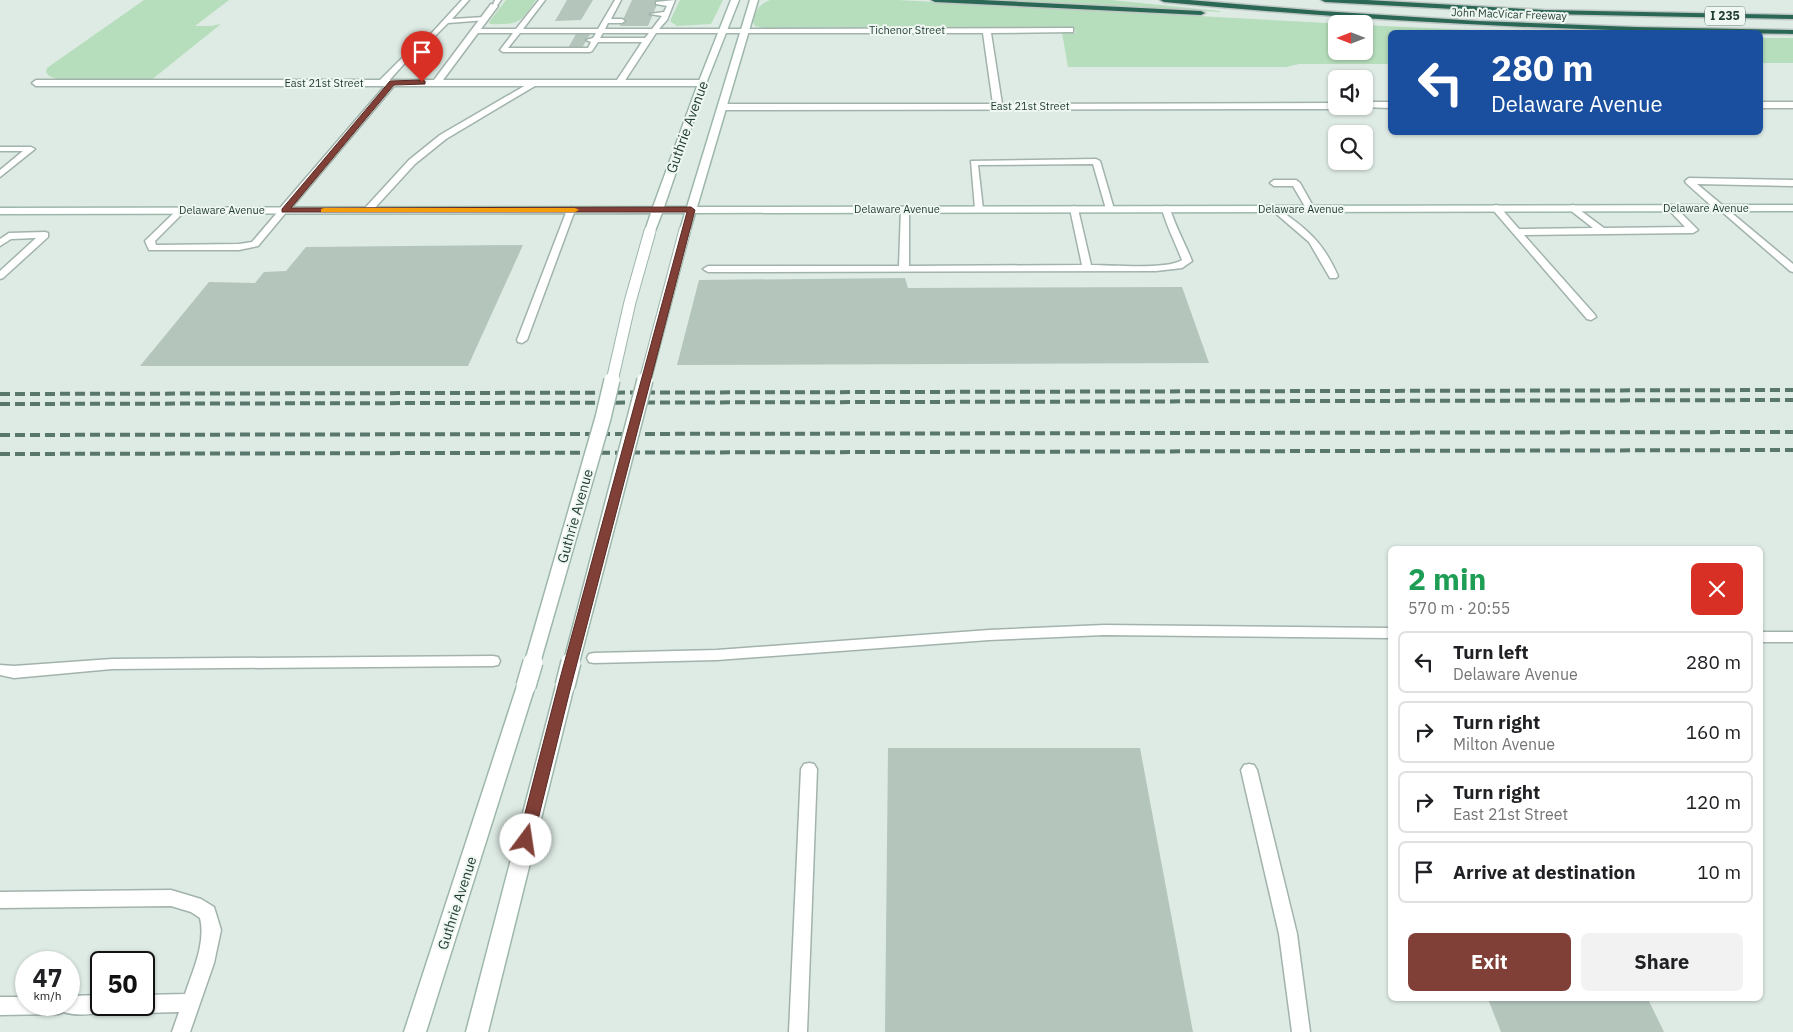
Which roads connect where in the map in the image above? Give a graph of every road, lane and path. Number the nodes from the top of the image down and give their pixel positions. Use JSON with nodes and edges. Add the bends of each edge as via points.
{"nodes":[{"id":1,"x":466,"y":0,"type":"edge"},
{"id":2,"x":542,"y":0,"type":"edge"},
{"id":3,"x":735,"y":0,"type":"edge"},
{"id":4,"x":754,"y":0,"type":"edge"},
{"id":5,"x":935,"y":0,"type":"edge"},
{"id":6,"x":1164,"y":0,"type":"edge"},
{"id":7,"x":1325,"y":0,"type":"edge"},
{"id":8,"x":1428,"y":0,"type":"edge"},
{"id":9,"x":496,"y":3,"type":"edge"},
{"id":10,"x":668,"y":9,"type":"edge"},
{"id":11,"x":617,"y":11,"type":"edge"},
{"id":12,"x":1210,"y":14,"type":"dead end"},
{"id":13,"x":1220,"y":14,"type":"dead end"},
{"id":14,"x":1658,"y":16,"type":"junction"},
{"id":15,"x":1793,"y":17,"type":"edge"},
{"id":16,"x":485,"y":19,"type":"junction"},
{"id":17,"x":447,"y":21,"type":"junction"},
{"id":18,"x":1468,"y":24,"type":"junction"},
{"id":19,"x":724,"y":30,"type":"junction"},
{"id":20,"x":744,"y":30,"type":"junction"},
{"id":21,"x":987,"y":30,"type":"junction"},
{"id":22,"x":1070,"y":30,"type":"dead end"},
{"id":23,"x":1626,"y":30,"type":"edge"},
{"id":24,"x":476,"y":31,"type":"junction"},
{"id":25,"x":518,"y":31,"type":"junction"},
{"id":26,"x":602,"y":31,"type":"junction"},
{"id":27,"x":654,"y":31,"type":"junction"},
{"id":28,"x":1763,"y":32,"type":"edge"},
{"id":29,"x":1793,"y":32,"type":"edge"},
{"id":30,"x":512,"y":39,"type":"junction"},
{"id":31,"x":556,"y":39,"type":"dead end"},
{"id":32,"x":587,"y":40,"type":"dead end"},
{"id":33,"x":597,"y":40,"type":"junction"},
{"id":34,"x":648,"y":40,"type":"junction"},
{"id":35,"x":437,"y":82,"type":"junction"},
{"id":36,"x":36,"y":83,"type":"dead end"},
{"id":37,"x":387,"y":83,"type":"junction"},
{"id":38,"x":536,"y":83,"type":"junction"},
{"id":39,"x":620,"y":83,"type":"junction"},
{"id":40,"x":702,"y":84,"type":"junction"},
{"id":41,"x":1388,"y":105,"type":"edge"},
{"id":42,"x":1763,"y":105,"type":"edge"},
{"id":43,"x":1793,"y":105,"type":"edge"},
{"id":44,"x":998,"y":106,"type":"junction"},
{"id":45,"x":1328,"y":106,"type":"edge"},
{"id":46,"x":1373,"y":106,"type":"edge"},
{"id":47,"x":723,"y":107,"type":"junction"},
{"id":48,"x":0,"y":149,"type":"edge"},
{"id":49,"x":0,"y":174,"type":"edge"},
{"id":50,"x":1274,"y":183,"type":"dead end"},
{"id":51,"x":1793,"y":183,"type":"edge"},
{"id":52,"x":1310,"y":208,"type":"junction"},
{"id":53,"x":1496,"y":208,"type":"junction"},
{"id":54,"x":1573,"y":208,"type":"junction"},
{"id":55,"x":1671,"y":208,"type":"junction"},
{"id":56,"x":1721,"y":208,"type":"junction"},
{"id":57,"x":1793,"y":208,"type":"edge"},
{"id":58,"x":905,"y":209,"type":"junction"},
{"id":59,"x":979,"y":209,"type":"junction"},
{"id":60,"x":1074,"y":209,"type":"junction"},
{"id":61,"x":1110,"y":209,"type":"junction"},
{"id":62,"x":1166,"y":209,"type":"junction"},
{"id":63,"x":1276,"y":209,"type":"junction"},
{"id":64,"x":182,"y":210,"type":"junction"},
{"id":65,"x":284,"y":210,"type":"junction"},
{"id":66,"x":368,"y":210,"type":"junction"},
{"id":67,"x":571,"y":210,"type":"junction"},
{"id":68,"x":657,"y":210,"type":"junction"},
{"id":69,"x":691,"y":210,"type":"junction"},
{"id":70,"x":0,"y":211,"type":"edge"},
{"id":71,"x":1602,"y":231,"type":"junction"},
{"id":72,"x":1517,"y":232,"type":"junction"},
{"id":73,"x":0,"y":243,"type":"edge"},
{"id":74,"x":1087,"y":267,"type":"junction"},
{"id":75,"x":904,"y":268,"type":"junction"},
{"id":76,"x":1793,"y":268,"type":"edge"},
{"id":77,"x":708,"y":269,"type":"dead end"},
{"id":78,"x":0,"y":276,"type":"edge"},
{"id":79,"x":1333,"y":276,"type":"dead end"},
{"id":80,"x":1591,"y":316,"type":"dead end"},
{"id":81,"x":522,"y":340,"type":"dead end"},
{"id":82,"x":1388,"y":633,"type":"edge"},
{"id":83,"x":1763,"y":636,"type":"edge"},
{"id":84,"x":1793,"y":637,"type":"edge"},
{"id":85,"x":594,"y":658,"type":"dead end"},
{"id":86,"x":493,"y":660,"type":"dead end"},
{"id":87,"x":0,"y":670,"type":"edge"},
{"id":88,"x":809,"y":769,"type":"dead end"},
{"id":89,"x":1249,"y":770,"type":"dead end"},
{"id":90,"x":0,"y":900,"type":"edge"},
{"id":91,"x":191,"y":1003,"type":"junction"},
{"id":92,"x":155,"y":1004,"type":"edge"},
{"id":93,"x":0,"y":1006,"type":"edge"},
{"id":94,"x":15,"y":1006,"type":"edge"},
{"id":95,"x":181,"y":1032,"type":"edge"},
{"id":96,"x":415,"y":1032,"type":"edge"},
{"id":97,"x":477,"y":1032,"type":"edge"},
{"id":98,"x":798,"y":1032,"type":"edge"},
{"id":99,"x":1302,"y":1032,"type":"edge"}],
"edges":[{"from":1,"to":17,"type":"lane"},
{"from":2,"to":25,"type":"lane"},
{"from":3,"to":19,"type":"main road","name":"Guthrie Avenue"},
{"from":4,"to":20,"type":"main road","name":"Guthrie Avenue"},
{"from":5,"to":12,"type":"highway"},
{"from":6,"to":18,"type":"highway","name":"John MacVicar Freeway","number":"I 235"},
{"from":7,"to":14,"type":"highway","name":"John MacVicar Freeway","number":"I 235"},
{"from":8,"to":14,"type":"highway"},
{"from":9,"to":16,"type":"main road"},
{"from":10,"to":10,"type":"lane","via":[[654,12]]},
{"from":10,"to":27,"type":"lane"},
{"from":11,"to":26,"type":"lane"},
{"from":13,"to":18,"type":"highway"},
{"from":14,"to":15,"type":"highway","name":"John MacVicar Freeway","number":"I 235"},
{"from":16,"to":17,"type":"lane"},
{"from":16,"to":24,"type":"main road"},
{"from":17,"to":37,"type":"lane","via":[[419,44]]},
{"from":18,"to":23,"type":"highway","name":"John MacVicar Freeway","number":"I 235"},
{"from":19,"to":20,"type":"lane"},
{"from":19,"to":27,"type":"lane"},
{"from":19,"to":40,"type":"main road","name":"Guthrie Avenue"},
{"from":20,"to":21,"type":"main road","name":"Tichenor Street"},
{"from":20,"to":47,"type":"main road","name":"Guthrie Avenue"},
{"from":21,"to":22,"type":"main road","name":"Tichenor Street"},
{"from":21,"to":44,"type":"main road"},
{"from":24,"to":25,"type":"lane"},
{"from":24,"to":35,"type":"main road"},
{"from":25,"to":26,"type":"lane"},
{"from":25,"to":30,"type":"lane"},
{"from":26,"to":27,"type":"lane"},
{"from":26,"to":33,"type":"lane"},
{"from":27,"to":34,"type":"lane"},
{"from":28,"to":29,"type":"highway","name":"John MacVicar Freeway","number":"I 235"},
{"from":30,"to":31,"type":"lane"},
{"from":30,"to":33,"type":"lane","via":[[504,50],[590,50]]},
{"from":32,"to":33,"type":"lane"},
{"from":33,"to":34,"type":"lane"},
{"from":34,"to":39,"type":"lane"},
{"from":35,"to":37,"type":"main road","name":"East 21st Street"},
{"from":35,"to":38,"type":"main road","name":"East 21st Street"},
{"from":36,"to":37,"type":"main road","name":"East 21st Street"},
{"from":37,"to":65,"type":"main road"},
{"from":38,"to":39,"type":"main road","name":"East 21st Street"},
{"from":38,"to":66,"type":"lane","via":[[443,137],[412,162]]},
{"from":39,"to":40,"type":"main road","name":"East 21st Street"},
{"from":40,"to":68,"type":"main road","name":"Guthrie Avenue"},
{"from":41,"to":46,"type":"main road"},
{"from":42,"to":43,"type":"main road"},
{"from":44,"to":45,"type":"main road","name":"East 21st Street"},
{"from":44,"to":47,"type":"main road","name":"East 21st Street"},
{"from":47,"to":69,"type":"main road","name":"Guthrie Avenue"},
{"from":48,"to":49,"type":"lane","via":[[31,149]]},
{"from":50,"to":52,"type":"lane","via":[[1296,183]]},
{"from":51,"to":56,"type":"lane","via":[[1689,180]]},
{"from":52,"to":53,"type":"main road","name":"Delaware Avenue"},
{"from":52,"to":63,"type":"main road","name":"Delaware Avenue"},
{"from":53,"to":54,"type":"main road","name":"Delaware Avenue"},
{"from":53,"to":72,"type":"lane"},
{"from":54,"to":55,"type":"main road","name":"Delaware Avenue"},
{"from":54,"to":71,"type":"lane"},
{"from":55,"to":56,"type":"main road","name":"Delaware Avenue"},
{"from":55,"to":71,"type":"lane","via":[[1693,230]]},
{"from":56,"to":57,"type":"main road","name":"Delaware Avenue"},
{"from":56,"to":76,"type":"lane"},
{"from":58,"to":59,"type":"main road","name":"Delaware Avenue"},
{"from":58,"to":69,"type":"main road","name":"Delaware Avenue"},
{"from":58,"to":75,"type":"lane"},
{"from":59,"to":60,"type":"main road","name":"Delaware Avenue"},
{"from":59,"to":61,"type":"lane","via":[[974,163],[1096,161]]},
{"from":60,"to":61,"type":"main road","name":"Delaware Avenue"},
{"from":60,"to":74,"type":"lane"},
{"from":61,"to":62,"type":"main road","name":"Delaware Avenue"},
{"from":62,"to":63,"type":"main road","name":"Delaware Avenue"},
{"from":62,"to":74,"type":"lane","via":[[1187,261],[1178,266],[1156,268]]},
{"from":63,"to":79,"type":"lane","via":[[1312,238]]},
{"from":64,"to":65,"type":"main road","name":"Delaware Avenue"},
{"from":64,"to":65,"type":"lane","via":[[150,241],[152,248],[239,248],[255,244]]},
{"from":64,"to":70,"type":"main road","name":"Delaware Avenue"},
{"from":65,"to":66,"type":"main road","name":"Delaware Avenue"},
{"from":66,"to":67,"type":"main road","name":"Delaware Avenue"},
{"from":67,"to":68,"type":"main road","name":"Delaware Avenue"},
{"from":67,"to":81,"type":"lane"},
{"from":68,"to":69,"type":"main road","name":"Delaware Avenue"},
{"from":68,"to":96,"type":"main road","name":"Guthrie Avenue","bridge":true,"via":[[630,302],[603,418],[526,686]]},
{"from":69,"to":97,"type":"main road","name":"Guthrie Avenue","bridge":true},
{"from":71,"to":72,"type":"lane"},
{"from":72,"to":80,"type":"lane"},
{"from":73,"to":78,"type":"lane","via":[[9,236],[46,235]]},
{"from":74,"to":75,"type":"lane"},
{"from":75,"to":77,"type":"lane"},
{"from":82,"to":85,"type":"lane","via":[[1104,630],[717,655]]},
{"from":83,"to":84,"type":"lane"},
{"from":86,"to":87,"type":"lane","via":[[112,664],[14,672]]},
{"from":88,"to":98,"type":"lane"},
{"from":89,"to":99,"type":"lane","via":[[1288,934]]},
{"from":90,"to":91,"type":"lane","via":[[171,898],[196,905],[208,913],[212,930]]},
{"from":91,"to":92,"type":"lane"},
{"from":91,"to":95,"type":"lane"},
{"from":93,"to":94,"type":"lane"}]}
